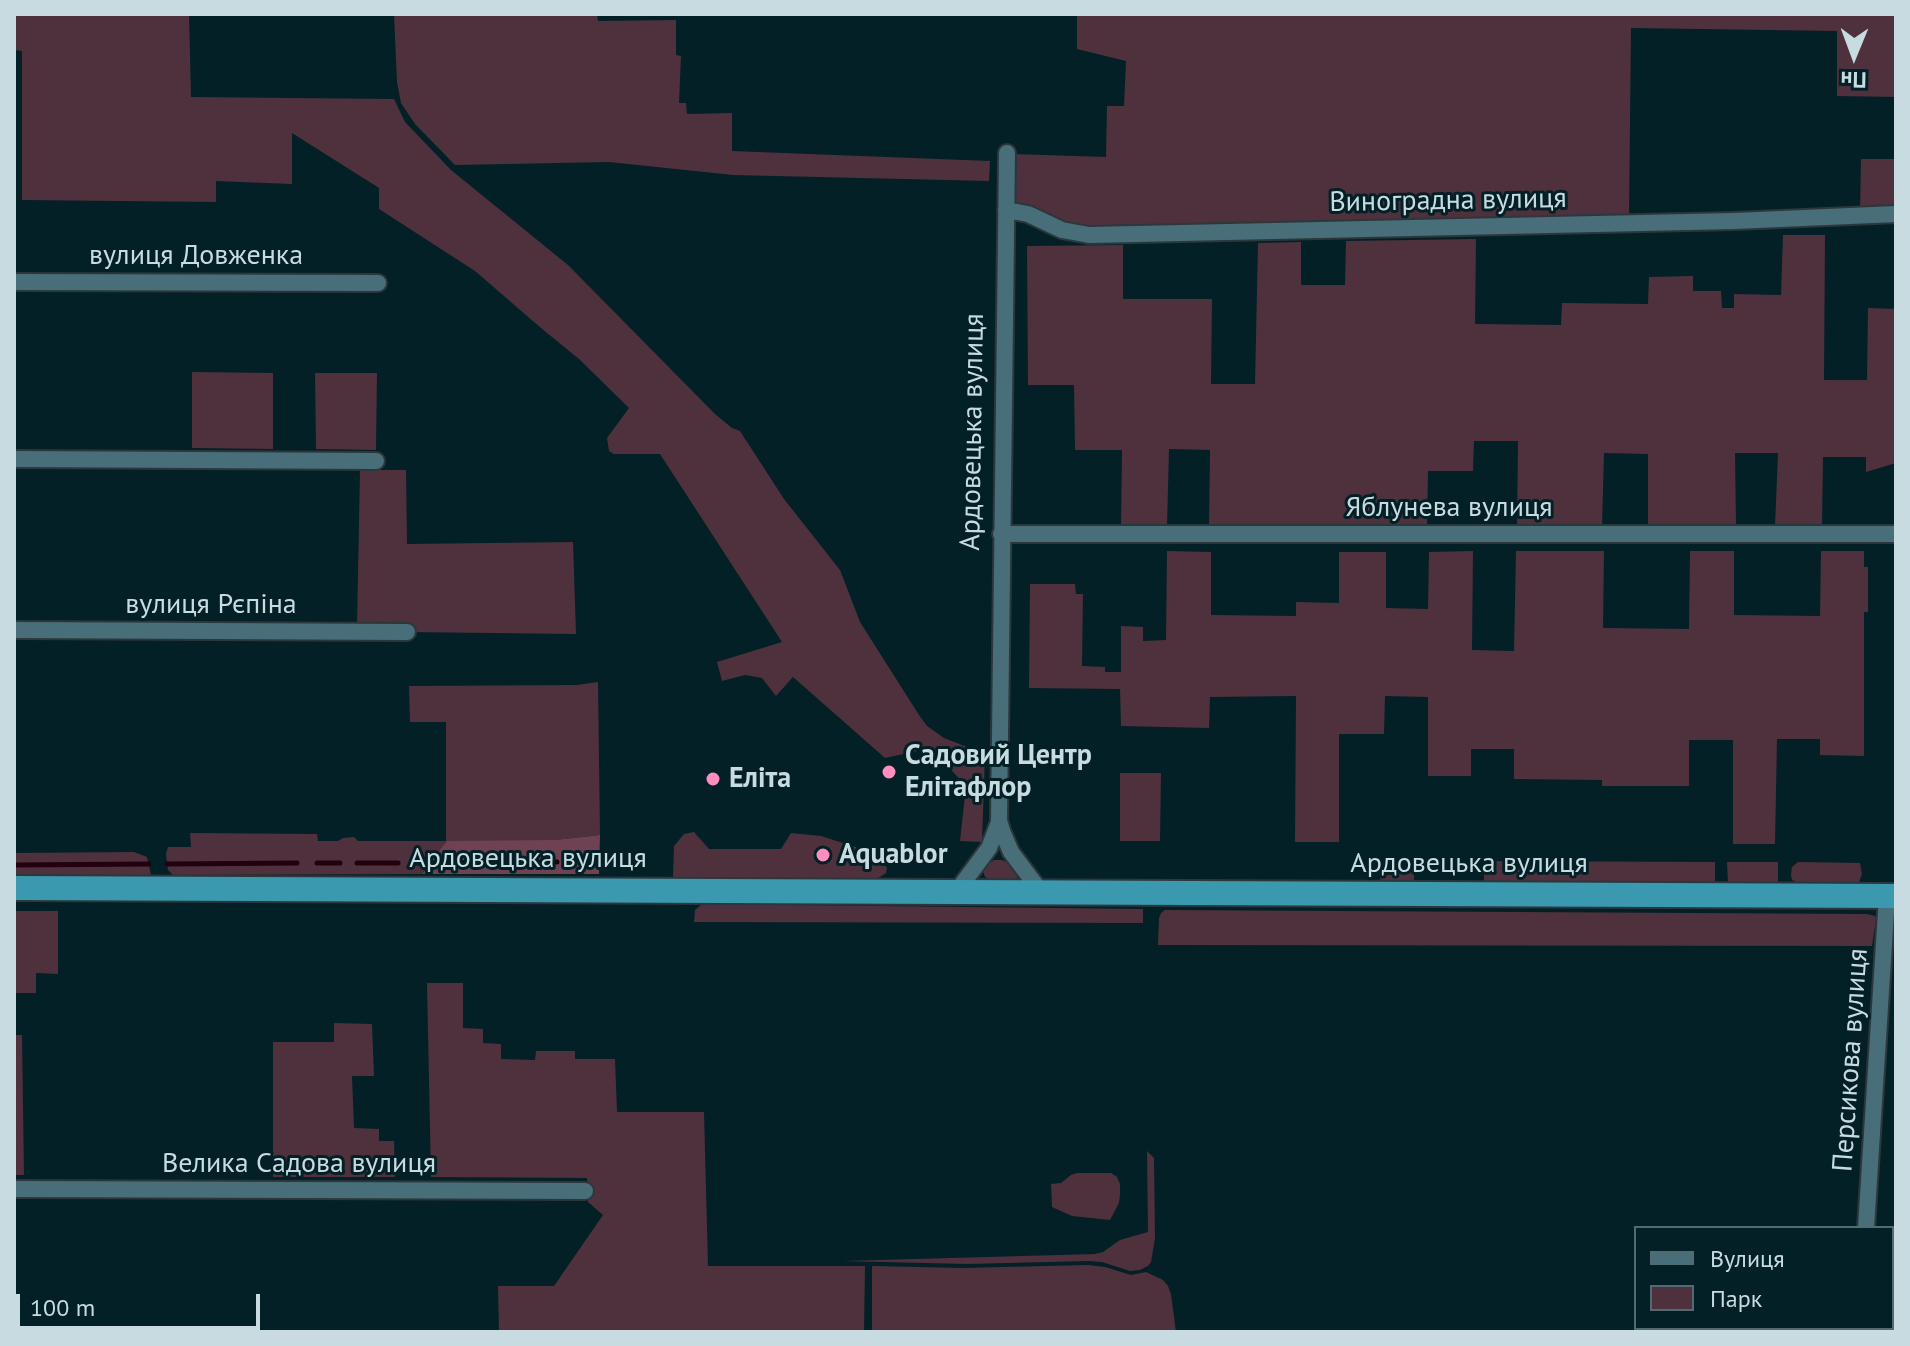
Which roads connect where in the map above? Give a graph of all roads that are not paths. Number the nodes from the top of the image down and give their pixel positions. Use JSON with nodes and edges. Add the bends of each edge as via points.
{"nodes":[{"id":1,"x":1007,"y":153,"type":"dead end"},
{"id":2,"x":1006,"y":210,"type":"junction"},
{"id":3,"x":1896,"y":214,"type":"edge"},
{"id":4,"x":14,"y":282,"type":"edge"},
{"id":5,"x":378,"y":283,"type":"dead end"},
{"id":6,"x":14,"y":459,"type":"edge"},
{"id":7,"x":376,"y":461,"type":"dead end"},
{"id":8,"x":1005,"y":534,"type":"junction"},
{"id":9,"x":1896,"y":534,"type":"edge"},
{"id":10,"x":14,"y":630,"type":"edge"},
{"id":11,"x":407,"y":632,"type":"dead end"},
{"id":12,"x":999,"y":820,"type":"junction"},
{"id":13,"x":14,"y":888,"type":"edge"},
{"id":14,"x":957,"y":891,"type":"junction"},
{"id":15,"x":1041,"y":892,"type":"junction"},
{"id":16,"x":1892,"y":896,"type":"edge"},
{"id":17,"x":14,"y":1189,"type":"edge"},
{"id":18,"x":585,"y":1191,"type":"dead end"},
{"id":19,"x":1866,"y":1226,"type":"edge"}],
"edges":[{"from":1,"to":2,"type":"street","name":"Ардовецька вулиця"},
{"from":2,"to":3,"type":"street","name":"Виноградна вулиця","via":[[1089,235]]},
{"from":2,"to":8,"type":"street","name":"Ардовецька вулиця"},
{"from":4,"to":5,"type":"street","name":"вулиця Довженка"},
{"from":6,"to":7,"type":"street"},
{"from":8,"to":9,"type":"street","name":"Яблунева вулиця"},
{"from":8,"to":12,"type":"street","name":"Ардовецька вулиця"},
{"from":10,"to":11,"type":"street","name":"вулиця Рєпіна"},
{"from":12,"to":14,"type":"street","via":[[989,848]]},
{"from":12,"to":15,"type":"street","name":"Ардовецька вулиця","via":[[1011,852]]},
{"from":13,"to":14,"type":"highway","name":"Ардовецька вулиця"},
{"from":14,"to":15,"type":"highway","name":"Ардовецька вулиця"},
{"from":15,"to":16,"type":"highway","name":"Ардовецька вулиця"},
{"from":16,"to":19,"type":"street","name":"Персикова вулиця"},
{"from":17,"to":18,"type":"street","name":"Велика Садова вулиця"}]}
